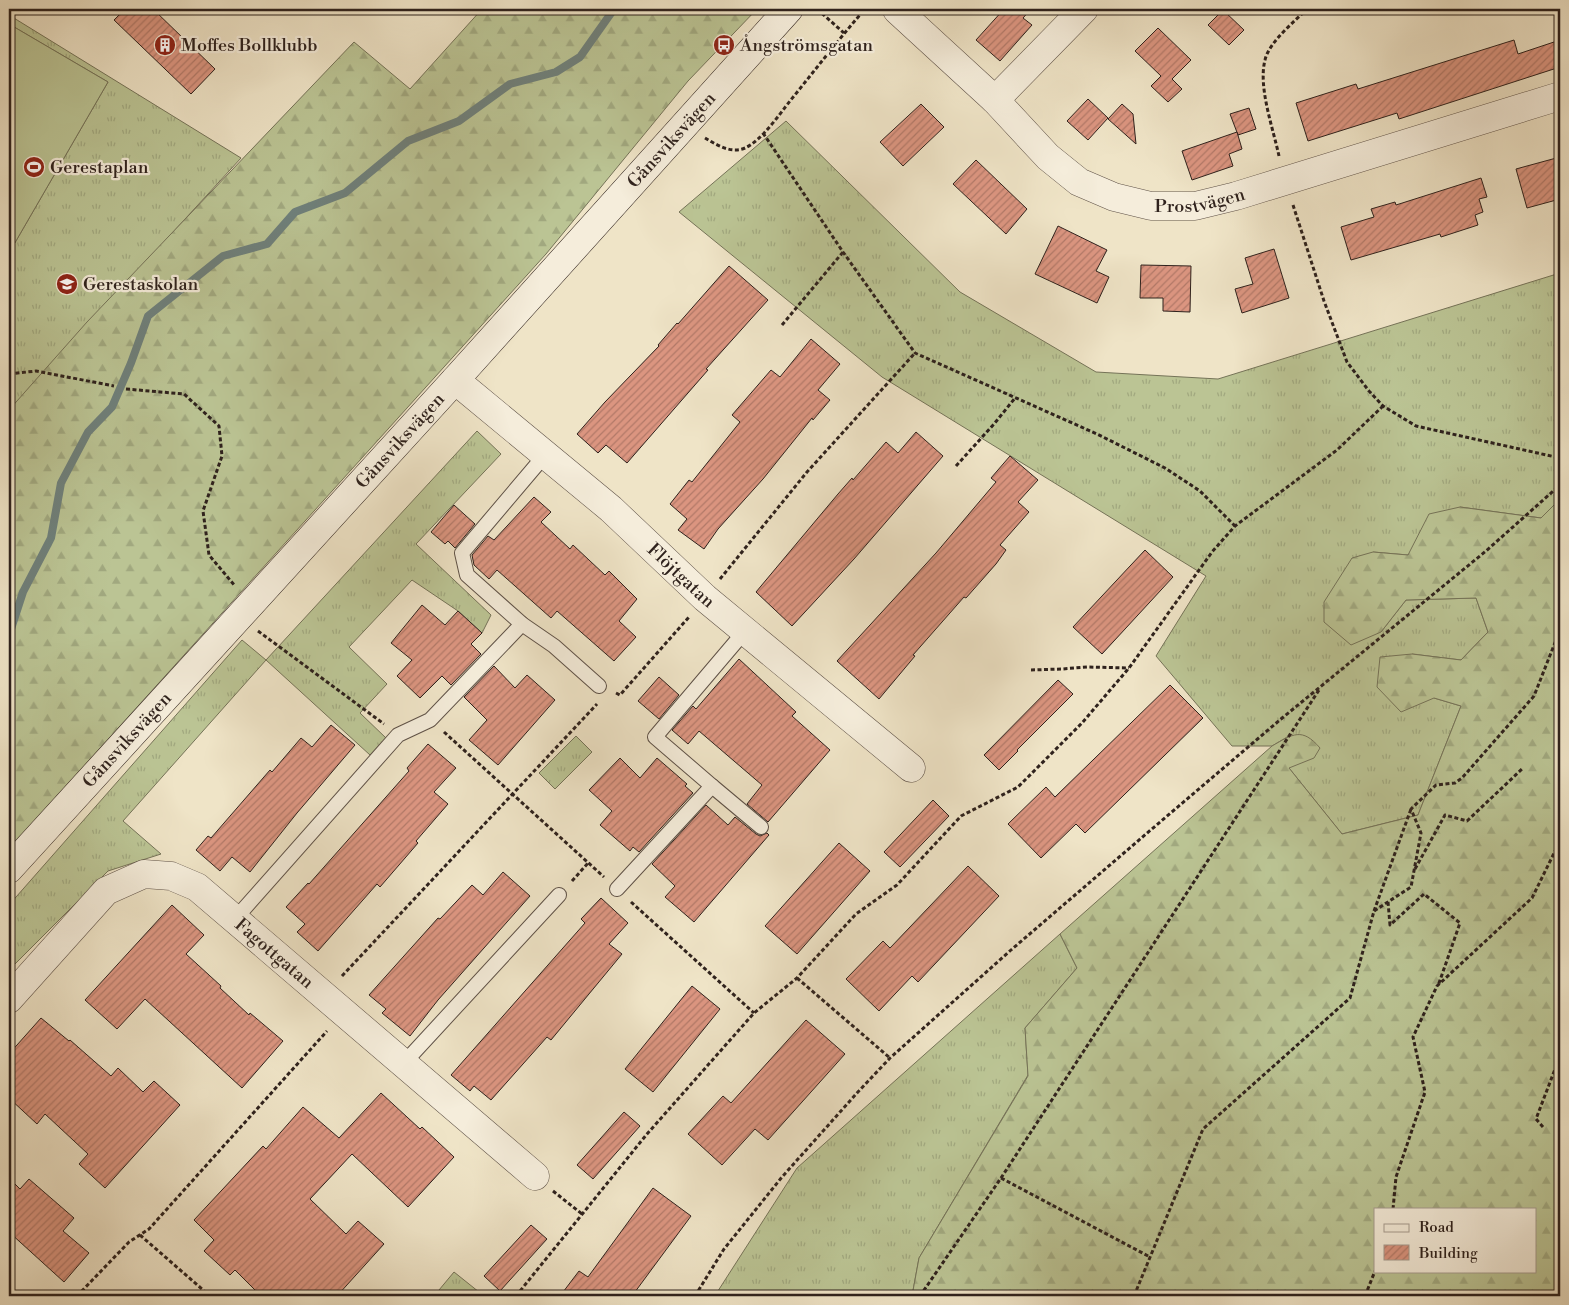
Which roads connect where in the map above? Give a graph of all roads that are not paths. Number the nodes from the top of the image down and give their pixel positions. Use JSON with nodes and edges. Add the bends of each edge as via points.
{"nodes":[{"id":1,"x":789,"y":9,"type":"edge"},
{"id":2,"x":1084,"y":9,"type":"edge"},
{"id":3,"x":897,"y":10,"type":"dead end"},
{"id":4,"x":1560,"y":96,"type":"edge"},
{"id":5,"x":995,"y":100,"type":"junction"},
{"id":6,"x":455,"y":380,"type":"junction"},
{"id":7,"x":545,"y":455,"type":"junction"},
{"id":8,"x":522,"y":624,"type":"junction"},
{"id":9,"x":745,"y":631,"type":"junction"},
{"id":10,"x":599,"y":686,"type":"road end"},
{"id":11,"x":911,"y":768,"type":"dead end"},
{"id":12,"x":712,"y":786,"type":"junction"},
{"id":13,"x":761,"y":827,"type":"dead end"},
{"id":14,"x":9,"y":869,"type":"edge"},
{"id":15,"x":617,"y":889,"type":"road end"},
{"id":16,"x":560,"y":894,"type":"road end"},
{"id":17,"x":235,"y":919,"type":"junction"},
{"id":18,"x":9,"y":999,"type":"edge"},
{"id":19,"x":404,"y":1063,"type":"junction"},
{"id":20,"x":535,"y":1176,"type":"road end"}],
"edges":[{"from":1,"to":6,"type":"street","name":"Gånsviksvägen"},
{"from":2,"to":5,"type":"street"},
{"from":3,"to":5,"type":"street","name":"Prostvägen"},
{"from":4,"to":5,"type":"street","name":"Prostvägen","via":[[1195,206],[1151,206],[1114,198],[1080,182],[1048,157]]},
{"from":6,"to":7,"type":"street","name":"Flöjtgatan"},
{"from":6,"to":14,"type":"street","name":"Gånsviksvägen"},
{"from":7,"to":8,"type":"lane","via":[[462,553],[467,575]]},
{"from":7,"to":9,"type":"street","name":"Flöjtgatan"},
{"from":8,"to":10,"type":"lane","via":[[554,646]]},
{"from":8,"to":17,"type":"lane","via":[[430,720],[398,735]]},
{"from":9,"to":11,"type":"street","name":"Flöjtgatan"},
{"from":9,"to":12,"type":"lane","via":[[655,737]]},
{"from":12,"to":13,"type":"lane"},
{"from":12,"to":15,"type":"lane"},
{"from":16,"to":19,"type":"lane"},
{"from":17,"to":18,"type":"street","name":"Fagottgatan","via":[[197,887],[171,876],[144,874],[106,891]]},
{"from":17,"to":19,"type":"street","name":"Fagottgatan"},
{"from":19,"to":20,"type":"street","name":"Fagottgatan"}]}
